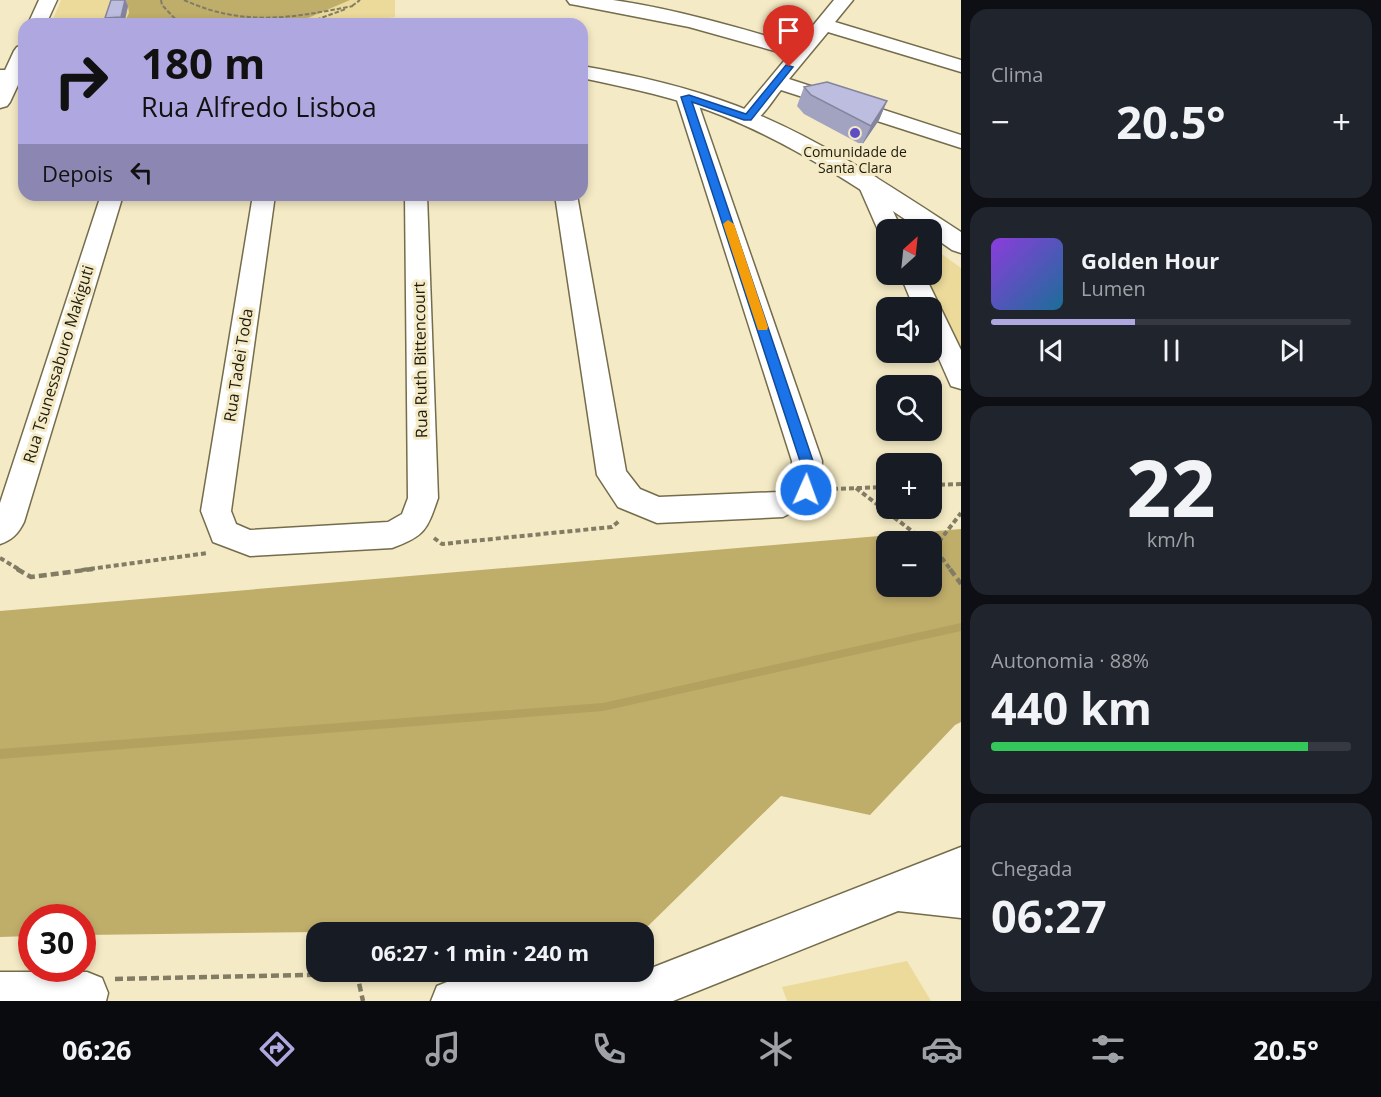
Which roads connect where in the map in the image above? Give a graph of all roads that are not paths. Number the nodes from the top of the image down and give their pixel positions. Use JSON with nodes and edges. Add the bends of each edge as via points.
{"nodes":[{"id":1,"x":48,"y":0,"type":"edge"},
{"id":2,"x":576,"y":0,"type":"edge"},
{"id":3,"x":844,"y":0,"type":"edge"},
{"id":4,"x":40,"y":18,"type":"edge"},
{"id":5,"x":824,"y":25,"type":"junction"},
{"id":6,"x":801,"y":52,"type":"junction"},
{"id":7,"x":961,"y":66,"type":"edge"},
{"id":8,"x":588,"y":73,"type":"edge"},
{"id":9,"x":12,"y":77,"type":"edge"},
{"id":10,"x":777,"y":82,"type":"junction"},
{"id":11,"x":686,"y":97,"type":"junction"},
{"id":12,"x":0,"y":102,"type":"edge"},
{"id":13,"x":747,"y":118,"type":"junction"},
{"id":14,"x":961,"y":142,"type":"edge"},
{"id":15,"x":868,"y":182,"type":"junction"},
{"id":16,"x":110,"y":201,"type":"edge"},
{"id":17,"x":263,"y":201,"type":"edge"},
{"id":18,"x":416,"y":201,"type":"edge"},
{"id":19,"x":567,"y":201,"type":"edge"},
{"id":20,"x":885,"y":219,"type":"edge"},
{"id":21,"x":961,"y":244,"type":"edge"},
{"id":22,"x":942,"y":338,"type":"edge"},
{"id":23,"x":961,"y":379,"type":"edge"},
{"id":24,"x":414,"y":523,"type":"joint"},
{"id":25,"x":0,"y":531,"type":"edge"},
{"id":26,"x":961,"y":866,"type":"edge"},
{"id":27,"x":896,"y":892,"type":"junction"},
{"id":28,"x":961,"y":898,"type":"edge"},
{"id":29,"x":94,"y":990,"type":"edge"},
{"id":30,"x":0,"y":993,"type":"edge"},
{"id":31,"x":636,"y":998,"type":"edge"},
{"id":32,"x":452,"y":1001,"type":"edge"}],
"edges":[{"from":1,"to":4,"type":"street"},
{"from":2,"to":6,"type":"street","via":[[709,24]]},
{"from":3,"to":5,"type":"street"},
{"from":5,"to":6,"type":"street"},
{"from":5,"to":7,"type":"street"},
{"from":6,"to":10,"type":"street"},
{"from":8,"to":11,"type":"street"},
{"from":9,"to":12,"type":"street"},
{"from":10,"to":13,"type":"street"},
{"from":10,"to":14,"type":"street"},
{"from":11,"to":13,"type":"street"},
{"from":11,"to":19,"type":"street","via":[[807,461],[806,490],[783,504],[657,510],[629,498],[612,475]]},
{"from":13,"to":15,"type":"street"},
{"from":15,"to":20,"type":"street"},
{"from":15,"to":21,"type":"street"},
{"from":16,"to":25,"type":"street","name":"Rua Tsunessaburo Makiguti","via":[[9,522]]},
{"from":17,"to":24,"type":"street","name":"Rua Tadei Toda","via":[[216,511],[224,533],[250,543],[392,534]]},
{"from":18,"to":24,"type":"street","name":"Rua Ruth Bittencourt","via":[[423,498]]},
{"from":22,"to":23,"type":"street"},
{"from":26,"to":27,"type":"street"},
{"from":27,"to":28,"type":"street"},
{"from":27,"to":31,"type":"street"},
{"from":29,"to":30,"type":"street"},
{"from":31,"to":32,"type":"street"}]}
